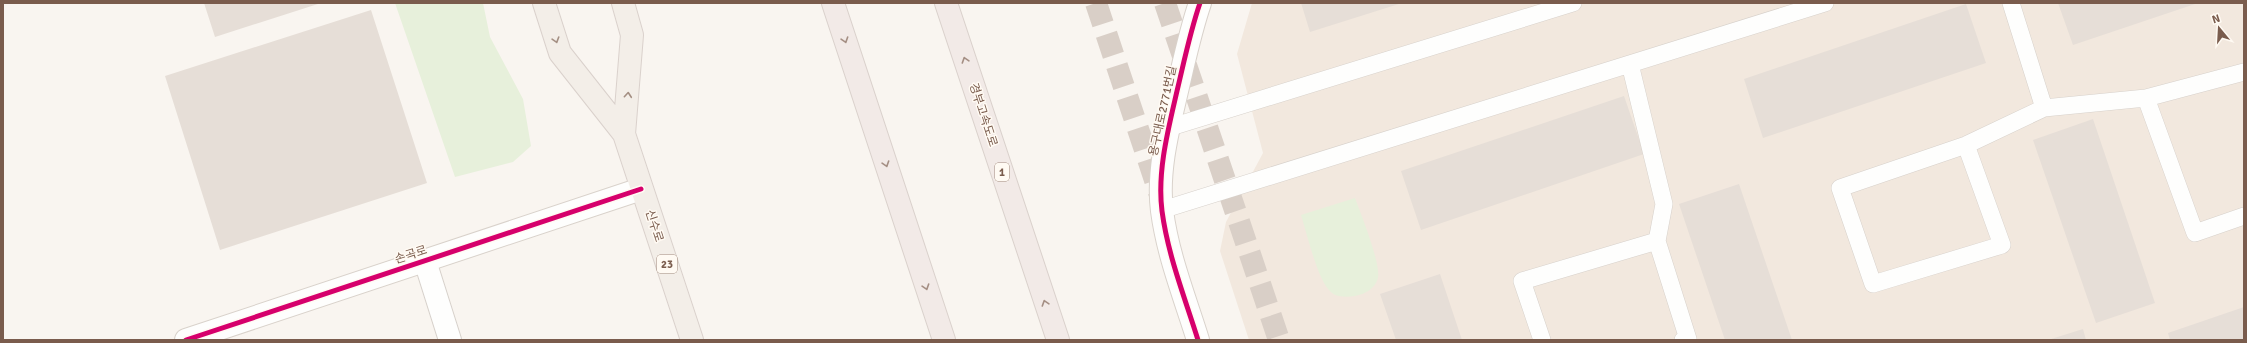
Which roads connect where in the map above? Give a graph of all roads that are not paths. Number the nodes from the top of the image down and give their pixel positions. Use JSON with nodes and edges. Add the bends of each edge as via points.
{"nodes":[{"id":1,"x":544,"y":3,"type":"edge"},
{"id":2,"x":623,"y":3,"type":"edge"},
{"id":3,"x":833,"y":3,"type":"edge"},
{"id":4,"x":946,"y":3,"type":"edge"},
{"id":5,"x":1200,"y":3,"type":"edge"},
{"id":6,"x":1573,"y":3,"type":"edge"},
{"id":7,"x":1825,"y":3,"type":"edge"},
{"id":8,"x":2010,"y":3,"type":"edge"},
{"id":9,"x":1630,"y":64,"type":"junction"},
{"id":10,"x":2244,"y":72,"type":"edge"},
{"id":11,"x":2146,"y":98,"type":"junction"},
{"id":12,"x":2044,"y":108,"type":"junction"},
{"id":13,"x":1168,"y":128,"type":"junction"},
{"id":14,"x":624,"y":134,"type":"junction"},
{"id":15,"x":1966,"y":145,"type":"junction"},
{"id":16,"x":641,"y":188,"type":"junction"},
{"id":17,"x":1162,"y":210,"type":"junction"},
{"id":18,"x":2244,"y":216,"type":"edge"},
{"id":19,"x":1657,"y":241,"type":"junction"},
{"id":20,"x":424,"y":261,"type":"junction"},
{"id":21,"x":186,"y":340,"type":"edge"},
{"id":22,"x":450,"y":340,"type":"edge"},
{"id":23,"x":692,"y":340,"type":"edge"},
{"id":24,"x":944,"y":340,"type":"edge"},
{"id":25,"x":1058,"y":340,"type":"edge"},
{"id":26,"x":1198,"y":340,"type":"edge"},
{"id":27,"x":1542,"y":340,"type":"edge"},
{"id":28,"x":1683,"y":340,"type":"edge"}],
"edges":[{"from":1,"to":14,"type":"main road","name":"신수로","number":"23","one_way":true,"via":[[560,53]]},
{"from":14,"to":2,"type":"main road","name":"신수로","number":"23","one_way":true,"via":[[632,35]]},
{"from":3,"to":24,"type":"highway","one_way":true},
{"from":25,"to":4,"type":"highway","name":"경부고속도로","number":"1","one_way":true},
{"from":5,"to":13,"type":"street","name":"용구대로2771번길","via":[[1191,30]]},
{"from":6,"to":13,"type":"lane"},
{"from":7,"to":9,"type":"lane"},
{"from":8,"to":12,"type":"lane"},
{"from":9,"to":17,"type":"lane"},
{"from":9,"to":19,"type":"lane","via":[[1664,204]]},
{"from":10,"to":11,"type":"lane"},
{"from":11,"to":12,"type":"lane"},
{"from":11,"to":18,"type":"lane","via":[[2195,233]]},
{"from":12,"to":15,"type":"lane"},
{"from":13,"to":17,"type":"street","name":"용구대로2771번길","via":[[1162,164]]},
{"from":14,"to":16,"type":"main road","name":"신수로","number":"23"},
{"from":15,"to":15,"type":"lane","via":[[2002,245],[1873,284],[1840,188]]},
{"from":16,"to":20,"type":"street","name":"손곡로"},
{"from":16,"to":23,"type":"main road","name":"신수로","number":"23"},
{"from":17,"to":26,"type":"street","name":"용구대로2771번길","via":[[1169,248]]},
{"from":19,"to":27,"type":"lane","via":[[1522,281]]},
{"from":19,"to":28,"type":"lane","via":[[1688,338]]},
{"from":20,"to":21,"type":"street","name":"손곡로"},
{"from":20,"to":22,"type":"street"}]}
